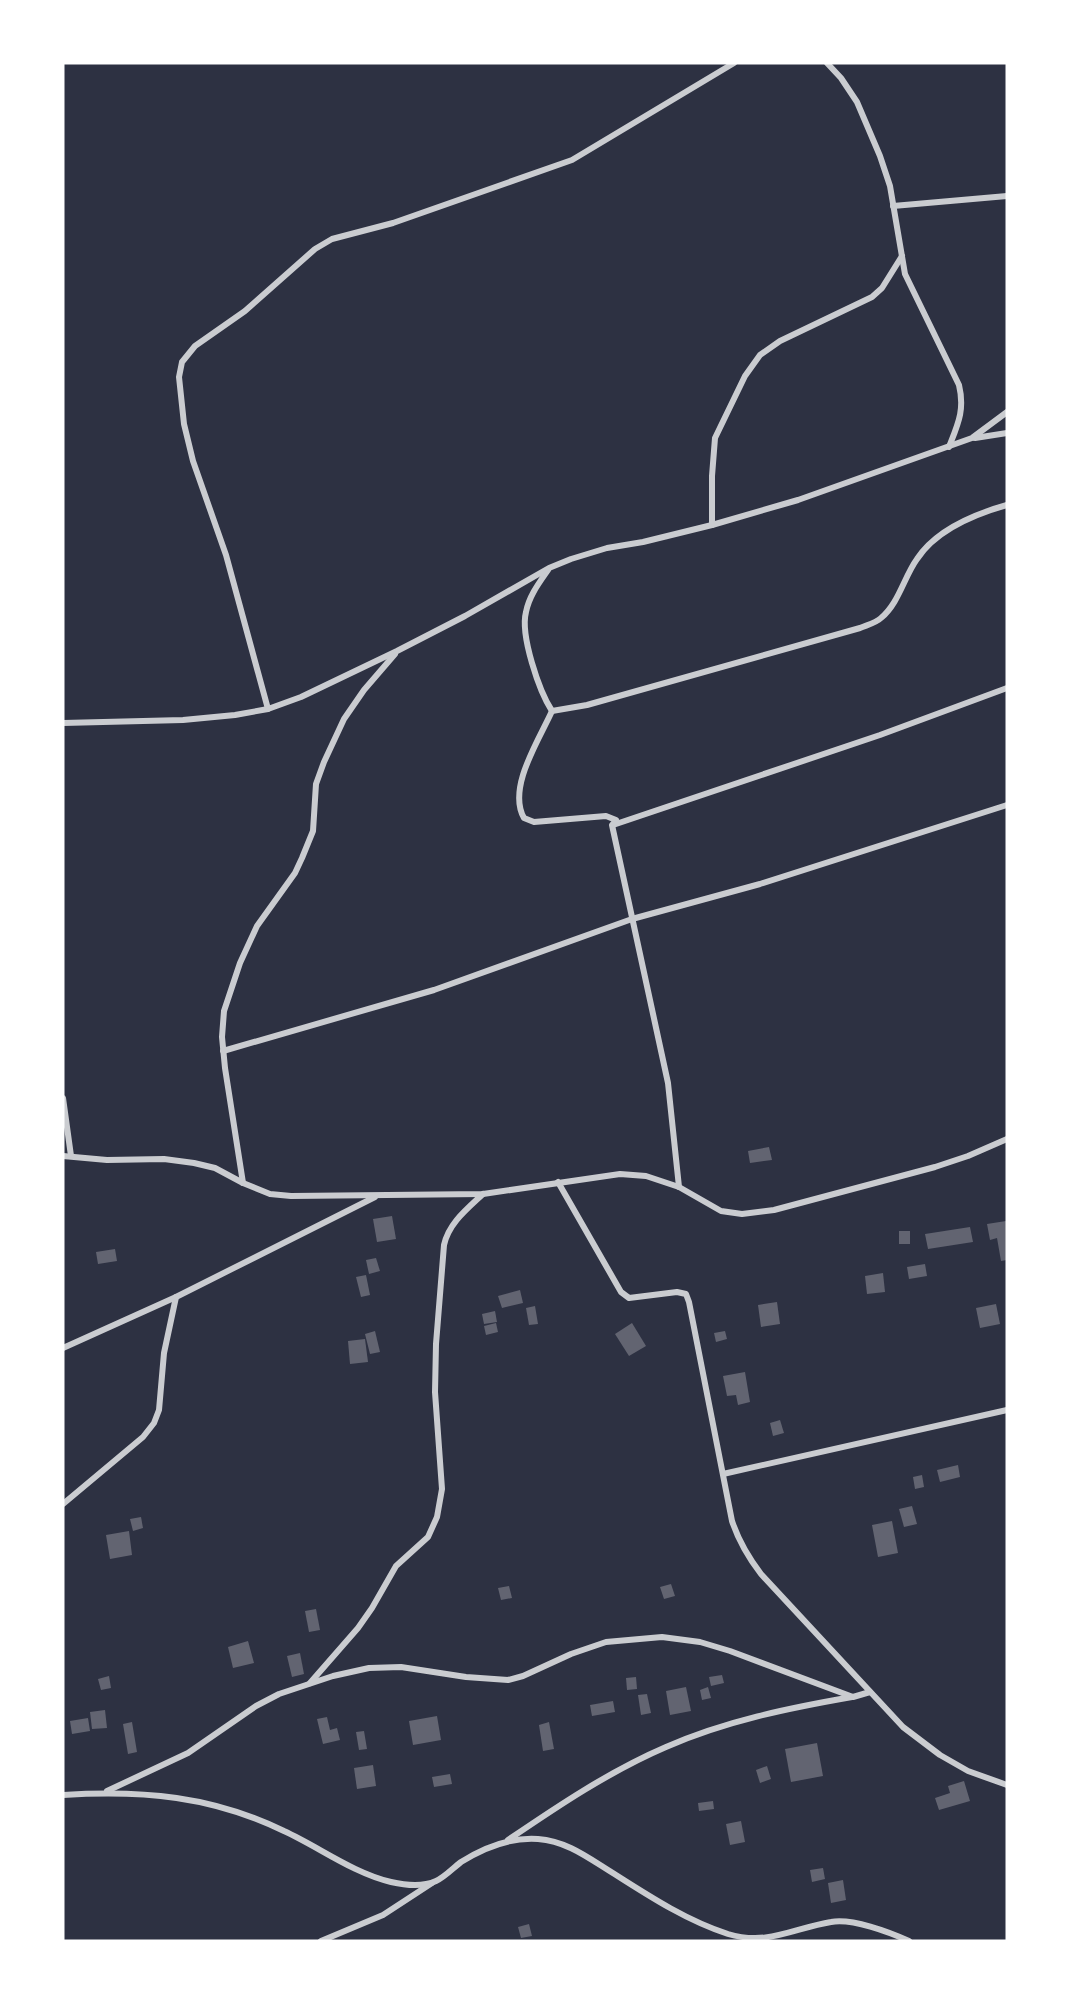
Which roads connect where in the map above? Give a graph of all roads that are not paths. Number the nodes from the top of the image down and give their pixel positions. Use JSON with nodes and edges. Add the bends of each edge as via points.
{"nodes":[{"id":1,"x":734,"y":63,"type":"edge"},
{"id":2,"x":827,"y":63,"type":"edge"},
{"id":3,"x":1007,"y":196,"type":"edge"},
{"id":4,"x":893,"y":206,"type":"junction"},
{"id":5,"x":902,"y":256,"type":"junction"},
{"id":6,"x":1007,"y":412,"type":"edge"},
{"id":7,"x":1007,"y":433,"type":"edge"},
{"id":8,"x":972,"y":438,"type":"junction"},
{"id":9,"x":950,"y":447,"type":"junction"},
{"id":10,"x":1007,"y":505,"type":"edge"},
{"id":11,"x":712,"y":525,"type":"junction"},
{"id":12,"x":549,"y":568,"type":"junction"},
{"id":13,"x":397,"y":651,"type":"junction"},
{"id":14,"x":1007,"y":688,"type":"edge"},
{"id":15,"x":268,"y":709,"type":"junction"},
{"id":16,"x":552,"y":711,"type":"junction"},
{"id":17,"x":63,"y":723,"type":"edge"},
{"id":18,"x":1007,"y":805,"type":"edge"},
{"id":19,"x":612,"y":825,"type":"junction"},
{"id":20,"x":632,"y":919,"type":"junction"},
{"id":21,"x":223,"y":1051,"type":"junction"},
{"id":22,"x":63,"y":1098,"type":"edge"},
{"id":23,"x":1007,"y":1139,"type":"edge"},
{"id":24,"x":63,"y":1156,"type":"edge"},
{"id":25,"x":71,"y":1156,"type":"junction"},
{"id":26,"x":558,"y":1182,"type":"junction"},
{"id":27,"x":243,"y":1183,"type":"junction"},
{"id":28,"x":679,"y":1187,"type":"junction"},
{"id":29,"x":483,"y":1194,"type":"junction"},
{"id":30,"x":378,"y":1196,"type":"junction"},
{"id":31,"x":176,"y":1297,"type":"junction"},
{"id":32,"x":63,"y":1348,"type":"edge"},
{"id":33,"x":1007,"y":1410,"type":"edge"},
{"id":34,"x":723,"y":1473,"type":"junction"},
{"id":35,"x":63,"y":1504,"type":"edge"},
{"id":36,"x":310,"y":1683,"type":"junction"},
{"id":37,"x":870,"y":1692,"type":"junction"},
{"id":38,"x":853,"y":1697,"type":"junction"},
{"id":39,"x":1007,"y":1785,"type":"edge"},
{"id":40,"x":104,"y":1792,"type":"junction"},
{"id":41,"x":63,"y":1795,"type":"edge"},
{"id":42,"x":507,"y":1841,"type":"junction"},
{"id":43,"x":435,"y":1881,"type":"junction"},
{"id":44,"x":321,"y":1941,"type":"edge"},
{"id":45,"x":909,"y":1941,"type":"edge"}],
"edges":[{"from":1,"to":15,"type":"street","via":[[572,160],[393,223],[332,239],[315,249],[245,311],[195,346],[182,362],[184,424],[226,555]]},
{"from":2,"to":4,"type":"street","via":[[857,102],[890,186]]},
{"from":3,"to":4,"type":"street"},
{"from":4,"to":5,"type":"street"},
{"from":5,"to":9,"type":"street","via":[[905,274],[963,399]]},
{"from":5,"to":11,"type":"street","via":[[872,297],[780,341],[760,355],[745,376],[715,438]]},
{"from":6,"to":8,"type":"street"},
{"from":7,"to":8,"type":"street"},
{"from":8,"to":9,"type":"street"},
{"from":9,"to":11,"type":"street","via":[[798,500]]},
{"from":10,"to":16,"type":"street","via":[[975,516],[940,536],[917,557],[881,619],[598,702]]},
{"from":11,"to":12,"type":"street","via":[[607,548]]},
{"from":12,"to":13,"type":"street"},
{"from":12,"to":16,"type":"street","via":[[531,596],[524,627],[539,686]]},
{"from":13,"to":15,"type":"street"},
{"from":13,"to":21,"type":"street","via":[[344,719],[324,762],[316,784],[313,831],[296,873],[257,926],[240,963],[224,1011]]},
{"from":14,"to":19,"type":"street"},
{"from":15,"to":17,"type":"street","via":[[183,720]]},
{"from":16,"to":19,"type":"street","via":[[522,776],[518,808],[524,818],[534,822],[606,816],[616,820]]},
{"from":18,"to":20,"type":"street","via":[[760,884]]},
{"from":19,"to":20,"type":"street"},
{"from":20,"to":21,"type":"street","via":[[434,990]]},
{"from":20,"to":28,"type":"street","via":[[668,1083]]},
{"from":21,"to":27,"type":"street"},
{"from":22,"to":25,"type":"street"},
{"from":23,"to":28,"type":"street","via":[[968,1156],[774,1210],[742,1214],[721,1211]]},
{"from":24,"to":25,"type":"street"},
{"from":25,"to":27,"type":"street","via":[[194,1163],[215,1168]]},
{"from":26,"to":28,"type":"street","via":[[620,1174],[646,1176]]},
{"from":26,"to":29,"type":"street"},
{"from":26,"to":34,"type":"street","via":[[621,1292],[629,1298],[686,1294]]},
{"from":27,"to":30,"type":"street","via":[[270,1194]]},
{"from":29,"to":30,"type":"street"},
{"from":29,"to":36,"type":"street","via":[[453,1224],[444,1245],[435,1392],[442,1489],[437,1517],[428,1537],[396,1566],[358,1628]]},
{"from":30,"to":31,"type":"street"},
{"from":31,"to":32,"type":"street"},
{"from":31,"to":35,"type":"street","via":[[154,1423],[143,1437]]},
{"from":33,"to":34,"type":"street"},
{"from":34,"to":37,"type":"street","via":[[732,1521],[747,1556]]},
{"from":36,"to":38,"type":"street","via":[[384,1667],[508,1680],[606,1642],[662,1637],[730,1651]]},
{"from":36,"to":40,"type":"street","via":[[256,1706],[188,1753]]},
{"from":37,"to":38,"type":"street"},
{"from":37,"to":39,"type":"street","via":[[903,1727],[940,1755],[968,1771]]},
{"from":38,"to":42,"type":"street","via":[[794,1707],[718,1727],[665,1747],[611,1775]]},
{"from":40,"to":41,"type":"street"},
{"from":40,"to":43,"type":"street","via":[[149,1793],[218,1805],[256,1817],[358,1870],[390,1882],[413,1885]]},
{"from":42,"to":43,"type":"street","via":[[484,1849]]},
{"from":42,"to":45,"type":"street","via":[[539,1839],[571,1847],[692,1920],[731,1934],[762,1938],[832,1921],[863,1925]]},
{"from":43,"to":44,"type":"street","via":[[383,1915]]}]}
